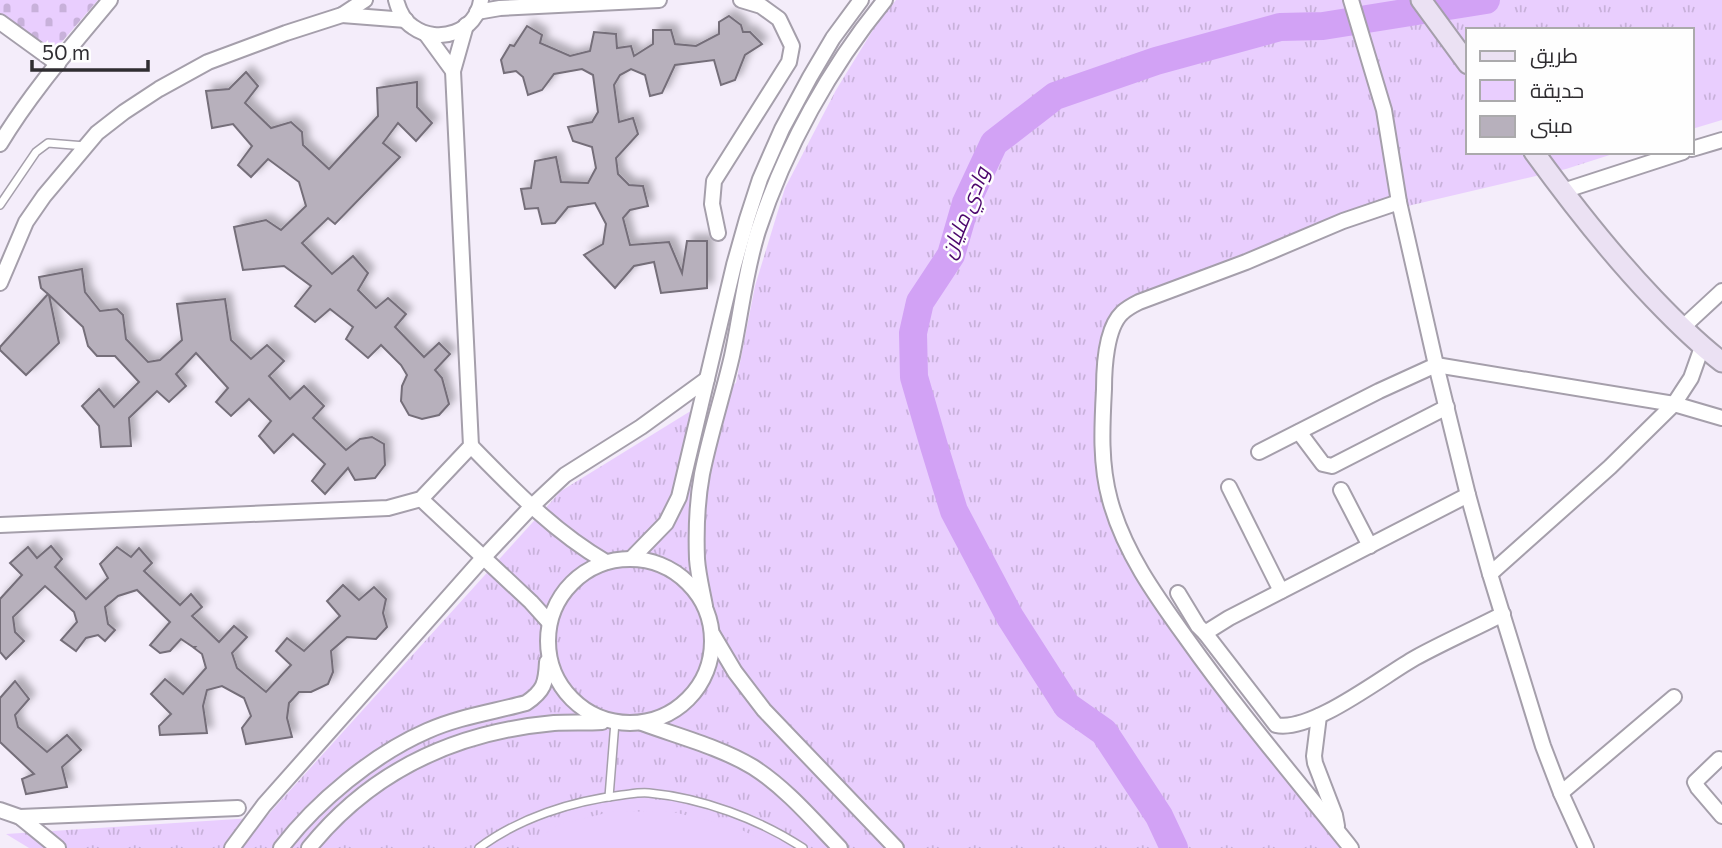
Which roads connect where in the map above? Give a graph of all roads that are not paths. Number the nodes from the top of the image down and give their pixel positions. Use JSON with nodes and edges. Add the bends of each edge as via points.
{"nodes":[{"id":1,"x":110,"y":0,"type":"edge"},
{"id":2,"x":365,"y":0,"type":"edge"},
{"id":3,"x":396,"y":0,"type":"edge"},
{"id":4,"x":659,"y":0,"type":"edge"},
{"id":5,"x":741,"y":0,"type":"edge"},
{"id":6,"x":861,"y":0,"type":"edge"},
{"id":7,"x":886,"y":0,"type":"edge"},
{"id":8,"x":1351,"y":0,"type":"edge"},
{"id":9,"x":1421,"y":0,"type":"edge"},
{"id":10,"x":479,"y":6,"type":"edge"},
{"id":11,"x":342,"y":15,"type":"junction"},
{"id":12,"x":406,"y":20,"type":"junction"},
{"id":13,"x":0,"y":22,"type":"edge"},
{"id":14,"x":466,"y":25,"type":"junction"},
{"id":15,"x":426,"y":34,"type":"junction"},
{"id":16,"x":1466,"y":61,"type":"edge"},
{"id":17,"x":58,"y":64,"type":"junction"},
{"id":18,"x":453,"y":71,"type":"junction"},
{"id":19,"x":1722,"y":140,"type":"edge"},
{"id":20,"x":0,"y":144,"type":"edge"},
{"id":21,"x":85,"y":146,"type":"junction"},
{"id":22,"x":1694,"y":148,"type":"edge"},
{"id":23,"x":1535,"y":154,"type":"edge"},
{"id":24,"x":1676,"y":154,"type":"edge"},
{"id":25,"x":1559,"y":187,"type":"junction"},
{"id":26,"x":1399,"y":202,"type":"junction"},
{"id":27,"x":0,"y":205,"type":"edge"},
{"id":28,"x":718,"y":233,"type":"dead end"},
{"id":29,"x":0,"y":283,"type":"edge"},
{"id":30,"x":1722,"y":290,"type":"edge"},
{"id":31,"x":1682,"y":328,"type":"junction"},
{"id":32,"x":1702,"y":347,"type":"junction"},
{"id":33,"x":1722,"y":362,"type":"edge"},
{"id":34,"x":1436,"y":365,"type":"junction"},
{"id":35,"x":708,"y":379,"type":"junction"},
{"id":36,"x":1674,"y":404,"type":"junction"},
{"id":37,"x":1447,"y":407,"type":"junction"},
{"id":38,"x":1722,"y":418,"type":"edge"},
{"id":39,"x":1298,"y":432,"type":"junction"},
{"id":40,"x":471,"y":446,"type":"junction"},
{"id":41,"x":1259,"y":452,"type":"dead end"},
{"id":42,"x":1228,"y":487,"type":"dead end"},
{"id":43,"x":1341,"y":490,"type":"dead end"},
{"id":44,"x":1468,"y":495,"type":"junction"},
{"id":45,"x":421,"y":499,"type":"junction"},
{"id":46,"x":532,"y":506,"type":"junction"},
{"id":47,"x":0,"y":525,"type":"edge"},
{"id":48,"x":1370,"y":546,"type":"junction"},
{"id":49,"x":483,"y":558,"type":"junction"},
{"id":50,"x":632,"y":558,"type":"junction"},
{"id":51,"x":606,"y":562,"type":"junction"},
{"id":52,"x":1490,"y":574,"type":"junction"},
{"id":53,"x":1281,"y":591,"type":"junction"},
{"id":54,"x":1178,"y":593,"type":"dead end"},
{"id":55,"x":705,"y":606,"type":"junction"},
{"id":56,"x":1503,"y":614,"type":"junction"},
{"id":57,"x":549,"y":622,"type":"junction"},
{"id":58,"x":1205,"y":633,"type":"junction"},
{"id":59,"x":713,"y":634,"type":"junction"},
{"id":60,"x":547,"y":650,"type":"junction"},
{"id":61,"x":1674,"y":697,"type":"dead end"},
{"id":62,"x":1319,"y":716,"type":"junction"},
{"id":63,"x":614,"y":722,"type":"junction"},
{"id":64,"x":642,"y":723,"type":"junction"},
{"id":65,"x":1719,"y":759,"type":"dead end"},
{"id":66,"x":1561,"y":793,"type":"junction"},
{"id":67,"x":609,"y":797,"type":"junction"},
{"id":68,"x":238,"y":808,"type":"dead end"},
{"id":69,"x":0,"y":810,"type":"edge"},
{"id":70,"x":20,"y":817,"type":"junction"},
{"id":71,"x":1722,"y":817,"type":"edge"},
{"id":72,"x":1339,"y":833,"type":"junction"},
{"id":73,"x":58,"y":848,"type":"edge"},
{"id":74,"x":232,"y":848,"type":"edge"},
{"id":75,"x":281,"y":848,"type":"edge"},
{"id":76,"x":309,"y":848,"type":"edge"},
{"id":77,"x":479,"y":848,"type":"edge"},
{"id":78,"x":803,"y":848,"type":"edge"},
{"id":79,"x":840,"y":848,"type":"edge"},
{"id":80,"x":896,"y":848,"type":"edge"},
{"id":81,"x":1351,"y":848,"type":"edge"},
{"id":82,"x":1586,"y":848,"type":"edge"}],
"edges":[{"from":1,"to":17,"type":"street"},
{"from":2,"to":11,"type":"street"},
{"from":3,"to":12,"type":"street"},
{"from":4,"to":10,"type":"street"},
{"from":5,"to":28,"type":"street","via":[[761,6],[779,19],[792,46],[789,62],[714,181],[712,204]]},
{"from":6,"to":35,"type":"street","via":[[810,77],[760,179]]},
{"from":7,"to":55,"type":"street","via":[[849,49],[808,117],[758,232],[702,475],[697,553]]},
{"from":8,"to":26,"type":"street","via":[[1384,110]]},
{"from":9,"to":16,"type":"main road"},
{"from":10,"to":14,"type":"street"},
{"from":11,"to":12,"type":"street"},
{"from":11,"to":21,"type":"street","via":[[208,62],[132,106]]},
{"from":12,"to":15,"type":"street"},
{"from":13,"to":17,"type":"street"},
{"from":14,"to":15,"type":"street","via":[[443,36]]},
{"from":14,"to":18,"type":"street"},
{"from":15,"to":18,"type":"street"},
{"from":17,"to":20,"type":"street"},
{"from":18,"to":40,"type":"street"},
{"from":19,"to":22,"type":"street"},
{"from":21,"to":27,"type":"lane","via":[[48,143],[36,152]]},
{"from":21,"to":29,"type":"street","via":[[26,222]]},
{"from":23,"to":25,"type":"main road"},
{"from":24,"to":25,"type":"street"},
{"from":25,"to":31,"type":"main road"},
{"from":26,"to":34,"type":"street"},
{"from":26,"to":72,"type":"street","via":[[1128,308],[1115,323],[1104,374],[1104,471],[1119,528],[1131,552],[1204,663]]},
{"from":30,"to":31,"type":"street"},
{"from":31,"to":32,"type":"main road"},
{"from":32,"to":33,"type":"main road"},
{"from":32,"to":36,"type":"street","via":[[1691,378]]},
{"from":34,"to":36,"type":"street"},
{"from":34,"to":37,"type":"street"},
{"from":34,"to":39,"type":"street"},
{"from":35,"to":46,"type":"street","via":[[565,475]]},
{"from":35,"to":50,"type":"street","via":[[679,497],[666,523]]},
{"from":36,"to":38,"type":"street"},
{"from":36,"to":52,"type":"street"},
{"from":37,"to":39,"type":"street","via":[[1332,466],[1323,464]]},
{"from":37,"to":44,"type":"street"},
{"from":39,"to":41,"type":"street"},
{"from":40,"to":45,"type":"street"},
{"from":40,"to":46,"type":"street"},
{"from":42,"to":53,"type":"street"},
{"from":43,"to":48,"type":"street"},
{"from":44,"to":48,"type":"street"},
{"from":44,"to":52,"type":"street"},
{"from":45,"to":47,"type":"street","via":[[388,508]]},
{"from":45,"to":49,"type":"street"},
{"from":46,"to":49,"type":"street"},
{"from":46,"to":51,"type":"street"},
{"from":48,"to":53,"type":"street"},
{"from":49,"to":57,"type":"street"},
{"from":49,"to":74,"type":"street","via":[[264,805]]},
{"from":50,"to":51,"type":"street"},
{"from":50,"to":55,"type":"street","via":[[662,564],[687,581]]},
{"from":51,"to":57,"type":"street","via":[[580,574],[560,596]]},
{"from":52,"to":56,"type":"street"},
{"from":53,"to":58,"type":"street"},
{"from":54,"to":58,"type":"street"},
{"from":55,"to":59,"type":"street"},
{"from":56,"to":62,"type":"street","via":[[1414,659]]},
{"from":56,"to":66,"type":"street"},
{"from":57,"to":60,"type":"street"},
{"from":58,"to":62,"type":"street","via":[[1276,724],[1292,726]]},
{"from":59,"to":64,"type":"street","via":[[707,670],[687,701],[666,716]]},
{"from":59,"to":80,"type":"street","via":[[764,710]]},
{"from":60,"to":63,"type":"street","via":[[554,675],[568,697],[589,713]]},
{"from":60,"to":75,"type":"street","via":[[546,679],[540,693],[526,703],[428,731],[392,750],[331,795]]},
{"from":61,"to":66,"type":"street"},
{"from":62,"to":72,"type":"street","via":[[1315,763]]},
{"from":63,"to":64,"type":"street"},
{"from":63,"to":67,"type":"lane"},
{"from":63,"to":76,"type":"street","via":[[554,723],[461,740],[401,768],[371,788]]},
{"from":64,"to":79,"type":"street","via":[[752,767],[786,792]]},
{"from":65,"to":71,"type":"street","via":[[1695,782]]},
{"from":66,"to":82,"type":"street"},
{"from":67,"to":77,"type":"lane","via":[[528,820]]},
{"from":67,"to":78,"type":"lane","via":[[646,793],[710,805],[758,823]]},
{"from":68,"to":70,"type":"street"},
{"from":69,"to":70,"type":"street"},
{"from":70,"to":73,"type":"street"},
{"from":72,"to":81,"type":"street"}]}
